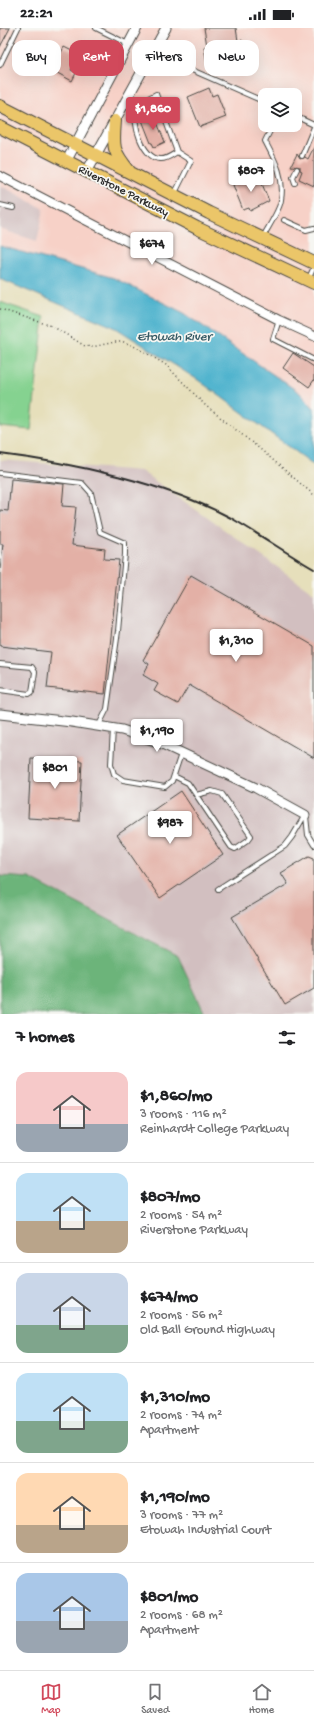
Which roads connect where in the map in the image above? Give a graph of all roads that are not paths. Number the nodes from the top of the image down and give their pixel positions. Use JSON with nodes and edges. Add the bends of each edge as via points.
{"nodes":[{"id":1,"x":18,"y":28,"type":"edge"},
{"id":2,"x":96,"y":28,"type":"edge"},
{"id":3,"x":137,"y":28,"type":"edge"},
{"id":4,"x":166,"y":28,"type":"edge"},
{"id":5,"x":159,"y":40,"type":"edge"},
{"id":6,"x":128,"y":44,"type":"junction"},
{"id":7,"x":0,"y":65,"type":"edge"},
{"id":8,"x":196,"y":72,"type":"edge"},
{"id":9,"x":139,"y":76,"type":"edge"},
{"id":10,"x":258,"y":99,"type":"edge"},
{"id":11,"x":0,"y":106,"type":"edge"},
{"id":12,"x":302,"y":120,"type":"edge"},
{"id":13,"x":115,"y":121,"type":"junction"},
{"id":14,"x":314,"y":126,"type":"edge"},
{"id":15,"x":0,"y":127,"type":"edge"},
{"id":16,"x":270,"y":132,"type":"edge"},
{"id":17,"x":75,"y":145,"type":"junction"},
{"id":18,"x":177,"y":152,"type":"junction"},
{"id":19,"x":95,"y":156,"type":"junction"},
{"id":20,"x":302,"y":156,"type":"dead end"},
{"id":21,"x":67,"y":160,"type":"junction"},
{"id":22,"x":297,"y":169,"type":"dead end"},
{"id":23,"x":87,"y":171,"type":"junction"},
{"id":24,"x":131,"y":174,"type":"junction"},
{"id":25,"x":0,"y":176,"type":"edge"},
{"id":26,"x":295,"y":183,"type":"dead end"},
{"id":27,"x":174,"y":196,"type":"junction"},
{"id":28,"x":0,"y":204,"type":"edge"},
{"id":29,"x":13,"y":208,"type":"dead end"},
{"id":30,"x":284,"y":220,"type":"dead end"},
{"id":31,"x":314,"y":228,"type":"edge"},
{"id":32,"x":262,"y":239,"type":"junction"},
{"id":33,"x":314,"y":262,"type":"edge"},
{"id":34,"x":314,"y":267,"type":"edge"},
{"id":35,"x":311,"y":282,"type":"edge"},
{"id":36,"x":279,"y":320,"type":"junction"},
{"id":37,"x":314,"y":336,"type":"edge"},
{"id":38,"x":314,"y":360,"type":"edge"},
{"id":39,"x":0,"y":473,"type":"edge"},
{"id":40,"x":0,"y":664,"type":"edge"},
{"id":41,"x":0,"y":690,"type":"edge"},
{"id":42,"x":0,"y":714,"type":"edge"},
{"id":43,"x":99,"y":726,"type":"junction"},
{"id":44,"x":113,"y":728,"type":"junction"},
{"id":45,"x":182,"y":753,"type":"junction"},
{"id":46,"x":174,"y":776,"type":"junction"},
{"id":47,"x":196,"y":795,"type":"junction"},
{"id":48,"x":306,"y":815,"type":"junction"},
{"id":49,"x":314,"y":845,"type":"edge"},
{"id":50,"x":218,"y":889,"type":"dead end"}],
"edges":[{"from":1,"to":7,"type":"lane"},
{"from":2,"to":6,"type":"lane"},
{"from":3,"to":6,"type":"street"},
{"from":4,"to":5,"type":"street"},
{"from":6,"to":17,"type":"street"},
{"from":8,"to":10,"type":"lane"},
{"from":9,"to":13,"type":"street"},
{"from":11,"to":17,"type":"main road","name":"Riverstone Parkway"},
{"from":12,"to":14,"type":"lane"},
{"from":13,"to":19,"type":"street"},
{"from":13,"to":24,"type":"main road","via":[[115,152]]},
{"from":14,"to":20,"type":"lane"},
{"from":15,"to":21,"type":"main road","name":"Riverstone Parkway"},
{"from":16,"to":32,"type":"lane","via":[[265,141],[278,164],[282,201]]},
{"from":17,"to":19,"type":"main road","name":"Riverstone Parkway"},
{"from":17,"to":21,"type":"street"},
{"from":18,"to":18,"type":"lane","via":[[172,138],[156,94],[140,103],[136,109],[134,121],[144,149],[154,158],[160,159]]},
{"from":18,"to":27,"type":"lane","via":[[191,161]]},
{"from":19,"to":23,"type":"street"},
{"from":19,"to":24,"type":"main road","name":"Riverstone Parkway"},
{"from":21,"to":23,"type":"main road","name":"Riverstone Parkway"},
{"from":22,"to":26,"type":"lane","via":[[293,177]]},
{"from":23,"to":35,"type":"main road","name":"Riverstone Parkway","via":[[197,228]]},
{"from":24,"to":27,"type":"main road","name":"Riverstone Parkway"},
{"from":25,"to":36,"type":"street"},
{"from":27,"to":32,"type":"main road","name":"Riverstone Parkway"},
{"from":28,"to":29,"type":"lane"},
{"from":30,"to":31,"type":"lane","via":[[306,230]]},
{"from":32,"to":33,"type":"main road","name":"Riverstone Parkway"},
{"from":34,"to":35,"type":"lane"},
{"from":36,"to":37,"type":"street"},
{"from":36,"to":38,"type":"lane","via":[[273,339]]},
{"from":39,"to":43,"type":"lane","via":[[82,483],[91,494],[100,532],[125,544],[118,631],[107,709]]},
{"from":40,"to":41,"type":"lane","via":[[32,667],[35,672],[32,692],[29,694]]},
{"from":42,"to":43,"type":"street"},
{"from":43,"to":44,"type":"street"},
{"from":44,"to":45,"type":"street","via":[[158,742]]},
{"from":44,"to":46,"type":"lane","via":[[111,764],[114,774],[123,780],[162,788],[170,783]]},
{"from":45,"to":46,"type":"lane"},
{"from":45,"to":48,"type":"street"},
{"from":46,"to":47,"type":"lane","via":[[188,783]]},
{"from":47,"to":47,"type":"lane","via":[[231,847],[235,849],[248,840],[251,836],[222,794],[212,791]]},
{"from":48,"to":49,"type":"lane","via":[[308,835]]},
{"from":48,"to":50,"type":"lane","via":[[285,846]]}]}
